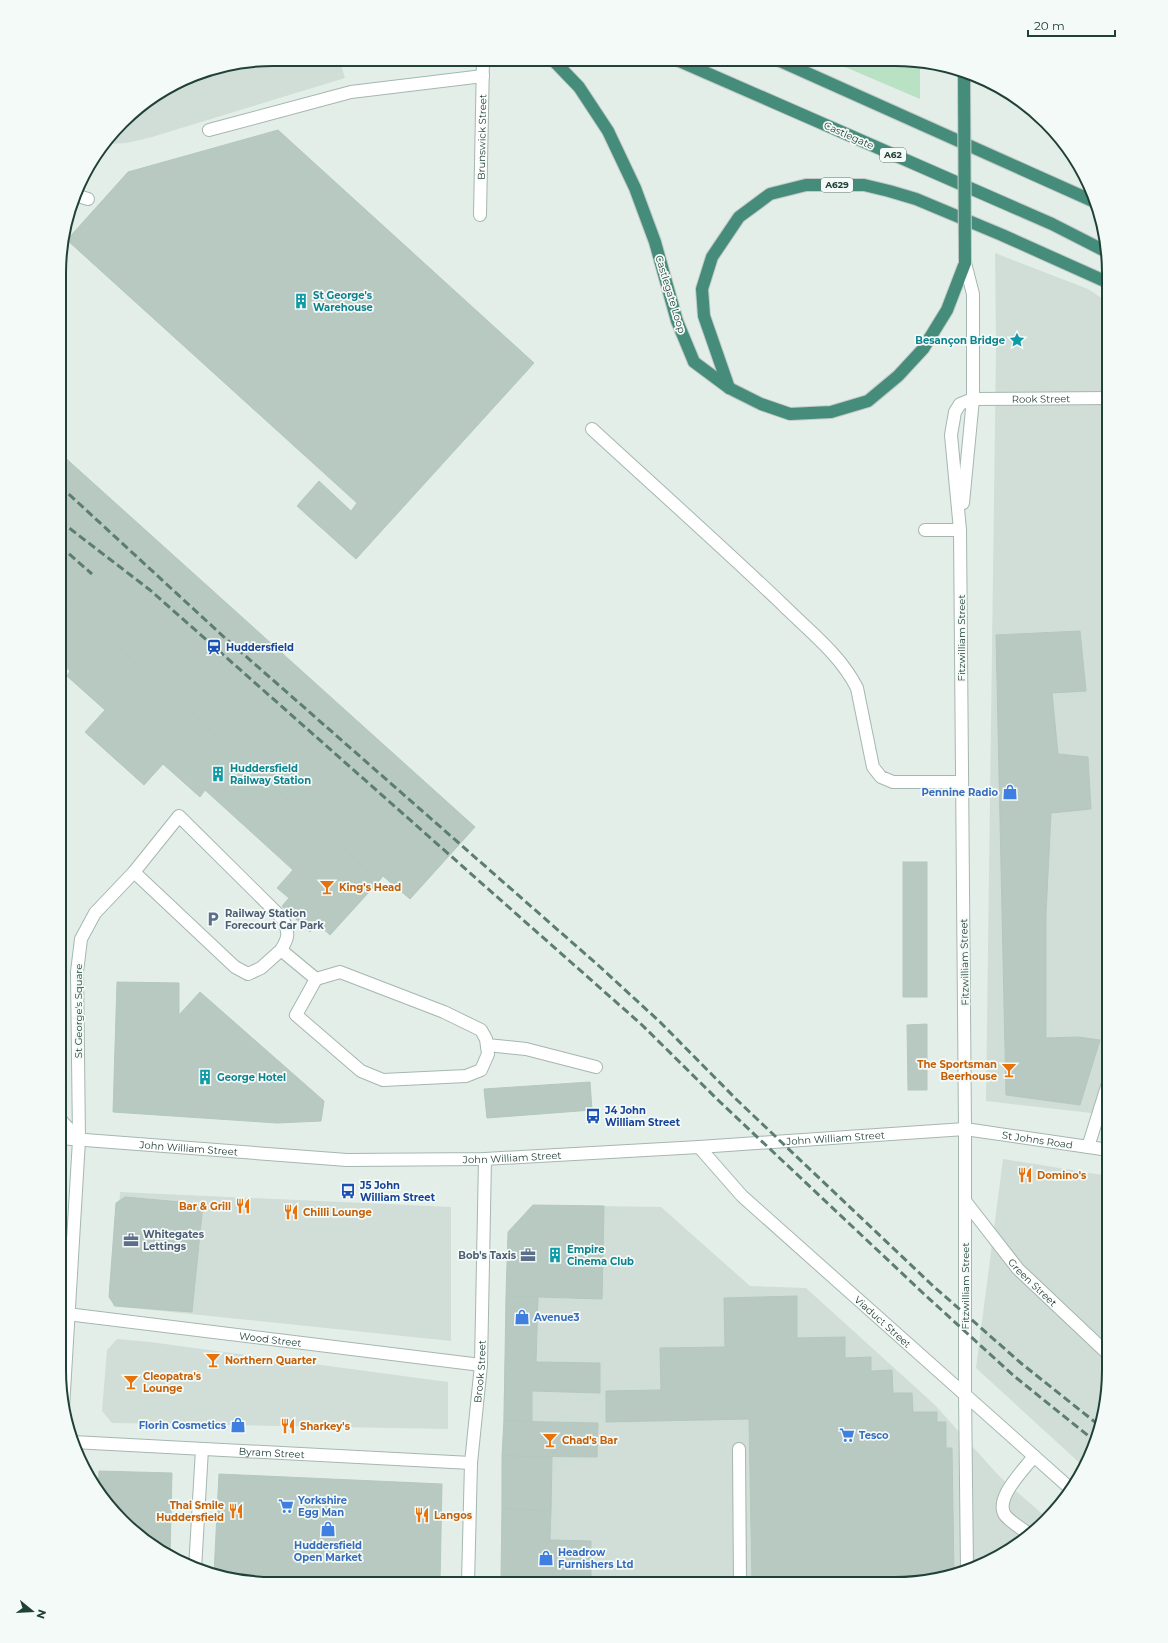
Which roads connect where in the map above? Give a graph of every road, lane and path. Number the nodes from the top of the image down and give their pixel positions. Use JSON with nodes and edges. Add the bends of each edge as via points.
{"nodes":[{"id":1,"x":483,"y":66,"type":"edge"},
{"id":2,"x":559,"y":66,"type":"edge"},
{"id":3,"x":691,"y":66,"type":"edge"},
{"id":4,"x":791,"y":66,"type":"edge"},
{"id":5,"x":483,"y":76,"type":"junction"},
{"id":6,"x":964,"y":78,"type":"edge"},
{"id":7,"x":209,"y":130,"type":"dead end"},
{"id":8,"x":1088,"y":199,"type":"edge"},
{"id":9,"x":480,"y":215,"type":"dead end"},
{"id":10,"x":1100,"y":249,"type":"edge"},
{"id":11,"x":965,"y":263,"type":"junction"},
{"id":12,"x":1102,"y":280,"type":"edge"},
{"id":13,"x":729,"y":388,"type":"junction"},
{"id":14,"x":1102,"y":398,"type":"edge"},
{"id":15,"x":973,"y":399,"type":"junction"},
{"id":16,"x":592,"y":429,"type":"dead end"},
{"id":17,"x":925,"y":530,"type":"dead end"},
{"id":18,"x":960,"y":530,"type":"junction"},
{"id":19,"x":962,"y":782,"type":"junction"},
{"id":20,"x":134,"y":872,"type":"junction"},
{"id":21,"x":281,"y":950,"type":"junction"},
{"id":22,"x":316,"y":979,"type":"junction"},
{"id":23,"x":487,"y":1045,"type":"junction"},
{"id":24,"x":596,"y":1067,"type":"dead end"},
{"id":25,"x":1102,"y":1102,"type":"edge"},
{"id":26,"x":66,"y":1126,"type":"edge"},
{"id":27,"x":965,"y":1130,"type":"junction"},
{"id":28,"x":66,"y":1139,"type":"edge"},
{"id":29,"x":79,"y":1140,"type":"junction"},
{"id":30,"x":699,"y":1147,"type":"junction"},
{"id":31,"x":1088,"y":1147,"type":"junction"},
{"id":32,"x":1102,"y":1149,"type":"edge"},
{"id":33,"x":485,"y":1159,"type":"junction"},
{"id":34,"x":965,"y":1201,"type":"junction"},
{"id":35,"x":66,"y":1291,"type":"edge"},
{"id":36,"x":66,"y":1314,"type":"edge"},
{"id":37,"x":1102,"y":1349,"type":"edge"},
{"id":38,"x":481,"y":1365,"type":"junction"},
{"id":39,"x":965,"y":1394,"type":"junction"},
{"id":40,"x":79,"y":1442,"type":"edge"},
{"id":41,"x":202,"y":1449,"type":"junction"},
{"id":42,"x":739,"y":1449,"type":"dead end"},
{"id":43,"x":1034,"y":1456,"type":"junction"},
{"id":44,"x":471,"y":1463,"type":"junction"},
{"id":45,"x":1067,"y":1485,"type":"edge"},
{"id":46,"x":1025,"y":1531,"type":"edge"},
{"id":47,"x":195,"y":1562,"type":"edge"},
{"id":48,"x":967,"y":1564,"type":"edge"},
{"id":49,"x":468,"y":1577,"type":"edge"},
{"id":50,"x":740,"y":1577,"type":"edge"}],
"edges":[{"from":1,"to":5,"type":"street","name":"Brunswick Street"},
{"from":2,"to":13,"type":"highway","name":"Castlegate Loop","via":[[579,87],[608,132],[635,188],[656,242],[677,321],[694,362]]},
{"from":3,"to":10,"type":"highway","name":"Castlegate","number":"A62","via":[[1052,224]]},
{"from":4,"to":8,"type":"highway"},
{"from":5,"to":7,"type":"street","via":[[420,90],[351,92]]},
{"from":5,"to":9,"type":"street","name":"Brunswick Street"},
{"from":6,"to":11,"type":"highway","bridge":true},
{"from":11,"to":13,"type":"highway","name":"Castlegate Loop","via":[[947,310],[923,349],[898,376],[868,401],[831,412],[790,414],[761,404]]},
{"from":11,"to":15,"type":"street","name":"Fitzwilliam Street","via":[[973,294]]},
{"from":12,"to":13,"type":"highway","number":"A629","via":[[1002,234],[889,190],[864,186],[806,185],[770,194],[739,217],[712,257],[702,290],[704,316]]},
{"from":14,"to":15,"type":"street","name":"Rook Street"},
{"from":15,"to":18,"type":"street","name":"Fitzwilliam Street"},
{"from":15,"to":18,"type":"street","name":"Fitzwilliam Street","via":[[960,404],[955,412],[951,435]]},
{"from":16,"to":19,"type":"street","via":[[840,660],[857,688],[873,767],[881,778],[893,782]]},
{"from":17,"to":18,"type":"street"},
{"from":18,"to":19,"type":"street","name":"Fitzwilliam Street"},
{"from":19,"to":27,"type":"street","name":"Fitzwilliam Street"},
{"from":20,"to":21,"type":"street","via":[[235,967],[248,974],[261,968]]},
{"from":20,"to":21,"type":"street","name":"St George's Square","via":[[179,816],[283,919],[287,939]]},
{"from":20,"to":29,"type":"street","name":"St George's Square","via":[[95,913],[81,940],[77,972]]},
{"from":21,"to":22,"type":"street"},
{"from":22,"to":23,"type":"street","via":[[340,972],[430,1006],[481,1030]]},
{"from":22,"to":23,"type":"street","via":[[296,1015],[361,1071],[383,1080],[466,1076],[481,1070],[488,1054]]},
{"from":23,"to":24,"type":"street","via":[[526,1048]]},
{"from":25,"to":31,"type":"street"},
{"from":26,"to":29,"type":"street"},
{"from":27,"to":30,"type":"street","name":"John William Street"},
{"from":27,"to":31,"type":"street","name":"St Johns Road"},
{"from":27,"to":34,"type":"street","name":"Fitzwilliam Street"},
{"from":28,"to":29,"type":"street","name":"John William Street"},
{"from":29,"to":33,"type":"street","name":"John William Street","via":[[347,1160]]},
{"from":29,"to":35,"type":"street","name":"St George's Square"},
{"from":30,"to":33,"type":"street","name":"John William Street"},
{"from":30,"to":39,"type":"street","name":"Viaduct Street","via":[[742,1196]]},
{"from":31,"to":32,"type":"street","name":"St Johns Road"},
{"from":33,"to":38,"type":"street","name":"Brook Street"},
{"from":34,"to":37,"type":"street","name":"Green Street","via":[[1018,1269]]},
{"from":34,"to":39,"type":"street","name":"Fitzwilliam Street"},
{"from":36,"to":38,"type":"street","name":"Wood Street"},
{"from":38,"to":44,"type":"street","name":"Brook Street"},
{"from":39,"to":43,"type":"street","name":"Viaduct Street"},
{"from":39,"to":48,"type":"street","name":"Fitzwilliam Street"},
{"from":40,"to":41,"type":"street","name":"Byram Street"},
{"from":41,"to":44,"type":"street","name":"Byram Street"},
{"from":41,"to":47,"type":"street"},
{"from":42,"to":50,"type":"street"},
{"from":43,"to":45,"type":"street","name":"Viaduct Street"},
{"from":43,"to":46,"type":"street","via":[[1005,1494],[1002,1504],[1005,1516]]},
{"from":44,"to":49,"type":"street","name":"Brook Street"}]}
